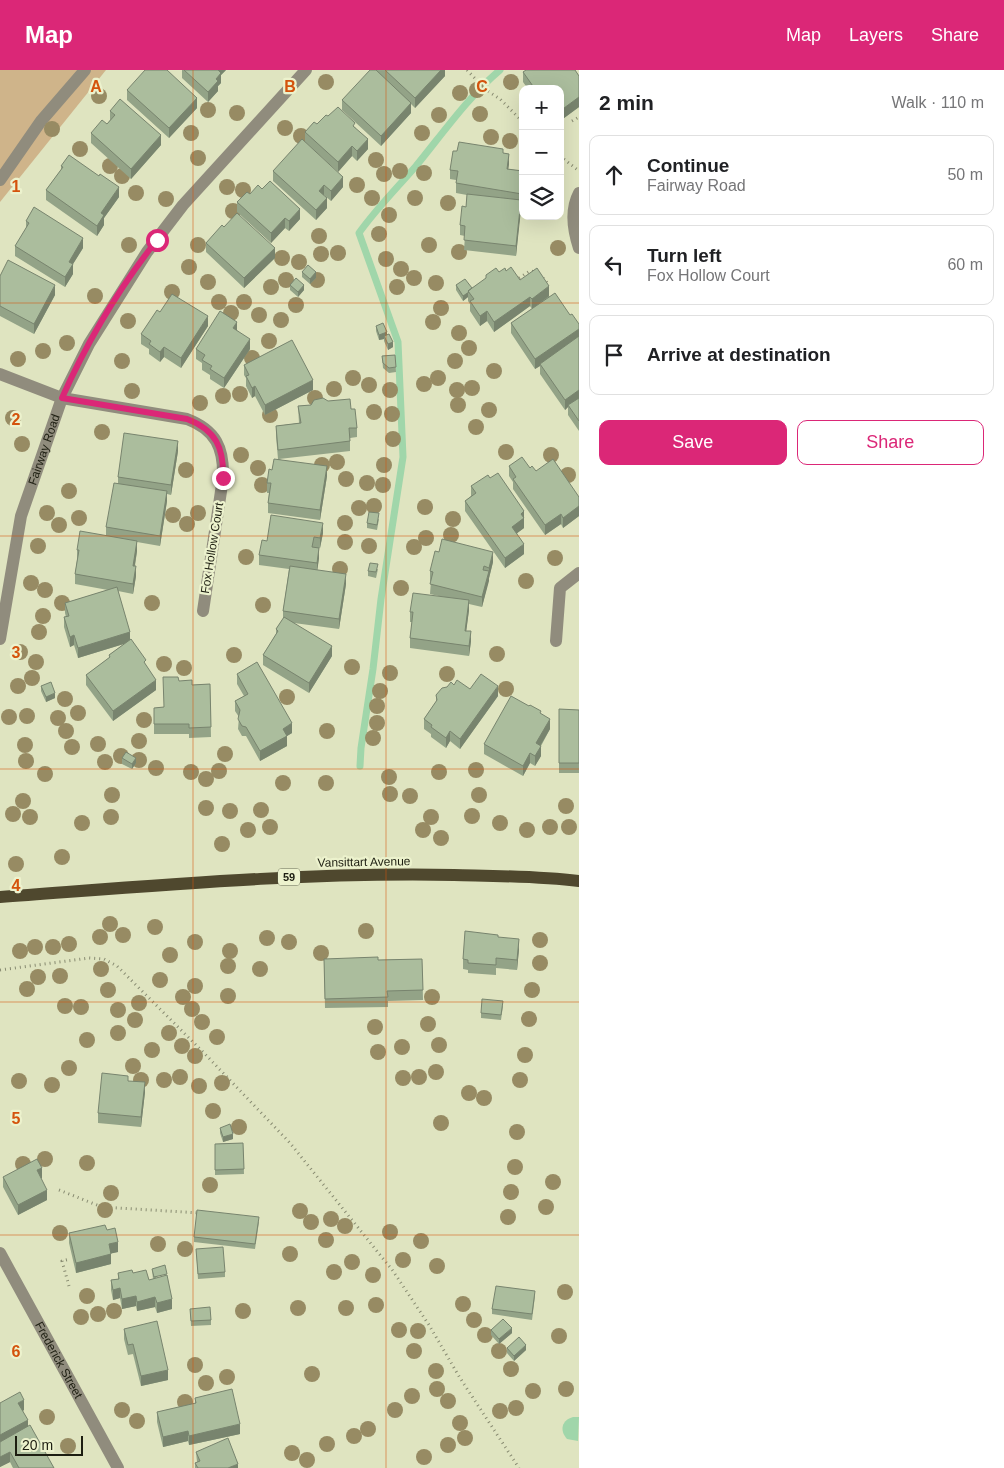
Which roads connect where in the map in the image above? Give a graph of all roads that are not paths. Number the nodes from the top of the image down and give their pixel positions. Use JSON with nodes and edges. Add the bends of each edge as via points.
{"nodes":[{"id":1,"x":85,"y":70,"type":"edge"},
{"id":2,"x":306,"y":70,"type":"edge"},
{"id":3,"x":0,"y":180,"type":"edge"},
{"id":4,"x":579,"y":193,"type":"edge"},
{"id":5,"x":579,"y":248,"type":"edge"},
{"id":6,"x":0,"y":374,"type":"edge"},
{"id":7,"x":62,"y":398,"type":"junction"},
{"id":8,"x":579,"y":574,"type":"edge"},
{"id":9,"x":203,"y":611,"type":"dead end"},
{"id":10,"x":0,"y":639,"type":"edge"},
{"id":11,"x":556,"y":641,"type":"dead end"},
{"id":12,"x":579,"y":881,"type":"edge"},
{"id":13,"x":0,"y":896,"type":"edge"},
{"id":14,"x":0,"y":1253,"type":"edge"},
{"id":15,"x":118,"y":1468,"type":"edge"}],
"edges":[{"from":1,"to":3,"type":"street","via":[[41,121]]},
{"from":2,"to":7,"type":"street","name":"Fairway Road","via":[[184,205],[147,252],[89,344]]},
{"from":4,"to":5,"type":"street","via":[[573,218]]},
{"from":6,"to":7,"type":"street","name":"Fox Hollow Court"},
{"from":7,"to":9,"type":"street","name":"Fox Hollow Court","via":[[187,419],[198,423],[218,442],[224,460],[223,478]]},
{"from":7,"to":10,"type":"street","name":"Fairway Road","via":[[21,516]]},
{"from":8,"to":11,"type":"street","via":[[560,588]]},
{"from":12,"to":13,"type":"main road","name":"Vansittart Avenue","number":"59","via":[[414,874],[318,876]]},
{"from":14,"to":15,"type":"street","name":"Frederick Street"}]}
